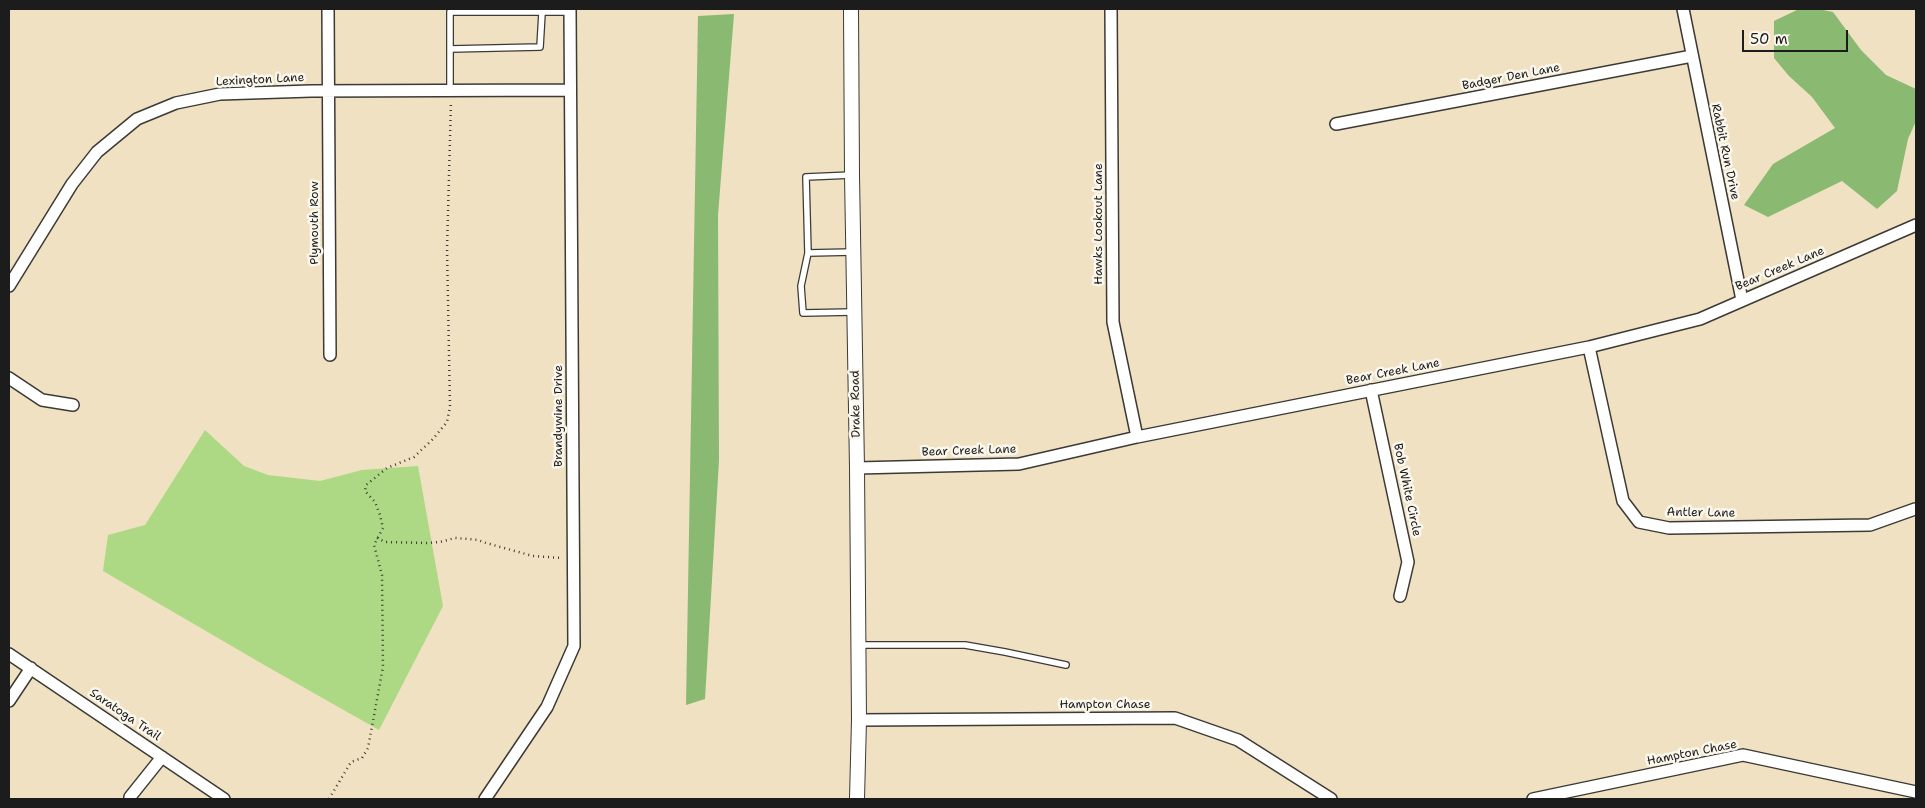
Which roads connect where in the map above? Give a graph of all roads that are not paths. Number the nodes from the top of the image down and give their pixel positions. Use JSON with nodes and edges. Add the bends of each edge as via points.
{"nodes":[{"id":1,"x":328,"y":9,"type":"edge"},
{"id":2,"x":851,"y":9,"type":"edge"},
{"id":3,"x":1111,"y":9,"type":"edge"},
{"id":4,"x":1683,"y":9,"type":"edge"},
{"id":5,"x":570,"y":10,"type":"edge"},
{"id":6,"x":542,"y":13,"type":"junction"},
{"id":7,"x":450,"y":49,"type":"junction"},
{"id":8,"x":1692,"y":56,"type":"junction"},
{"id":9,"x":328,"y":90,"type":"junction"},
{"id":10,"x":570,"y":90,"type":"junction"},
{"id":11,"x":450,"y":91,"type":"junction"},
{"id":12,"x":1336,"y":124,"type":"dead end"},
{"id":13,"x":852,"y":175,"type":"junction"},
{"id":14,"x":1916,"y":225,"type":"edge"},
{"id":15,"x":853,"y":252,"type":"junction"},
{"id":16,"x":808,"y":253,"type":"junction"},
{"id":17,"x":9,"y":286,"type":"edge"},
{"id":18,"x":1742,"y":300,"type":"junction"},
{"id":19,"x":854,"y":312,"type":"junction"},
{"id":20,"x":1589,"y":347,"type":"junction"},
{"id":21,"x":330,"y":355,"type":"dead end"},
{"id":22,"x":9,"y":378,"type":"edge"},
{"id":23,"x":1371,"y":390,"type":"junction"},
{"id":24,"x":73,"y":405,"type":"dead end"},
{"id":25,"x":1137,"y":438,"type":"junction"},
{"id":26,"x":857,"y":468,"type":"junction"},
{"id":27,"x":1915,"y":509,"type":"dead end"},
{"id":28,"x":1400,"y":596,"type":"dead end"},
{"id":29,"x":858,"y":645,"type":"junction"},
{"id":30,"x":9,"y":654,"type":"edge"},
{"id":31,"x":1066,"y":665,"type":"dead end"},
{"id":32,"x":31,"y":668,"type":"junction"},
{"id":33,"x":9,"y":701,"type":"edge"},
{"id":34,"x":859,"y":720,"type":"junction"},
{"id":35,"x":162,"y":757,"type":"junction"},
{"id":36,"x":1916,"y":792,"type":"edge"},
{"id":37,"x":130,"y":799,"type":"edge"},
{"id":38,"x":224,"y":799,"type":"edge"},
{"id":39,"x":485,"y":799,"type":"edge"},
{"id":40,"x":857,"y":799,"type":"edge"},
{"id":41,"x":1331,"y":799,"type":"edge"},
{"id":42,"x":1533,"y":799,"type":"edge"}],
"edges":[{"from":1,"to":9,"type":"street","name":"Plymouth Row"},
{"from":2,"to":13,"type":"street","name":"Drake Road"},
{"from":3,"to":25,"type":"street","name":"Hawks Lookout Lane","via":[[1113,322]]},
{"from":4,"to":8,"type":"street","name":"Rabbit Run Drive"},
{"from":5,"to":6,"type":"lane"},
{"from":5,"to":10,"type":"street","name":"Brandywine Drive"},
{"from":6,"to":7,"type":"lane","via":[[540,46]]},
{"from":6,"to":7,"type":"lane","via":[[450,12]]},
{"from":7,"to":11,"type":"lane"},
{"from":8,"to":12,"type":"street","name":"Badger Den Lane"},
{"from":8,"to":18,"type":"street","name":"Rabbit Run Drive"},
{"from":9,"to":11,"type":"street","name":"Lexington Lane"},
{"from":9,"to":17,"type":"street","name":"Lexington Lane","via":[[220,94],[176,103],[137,119],[98,152],[72,184]]},
{"from":9,"to":21,"type":"street","name":"Plymouth Row"},
{"from":10,"to":11,"type":"street","name":"Lexington Lane"},
{"from":10,"to":39,"type":"street","name":"Brandywine Drive","via":[[574,646],[547,708]]},
{"from":13,"to":15,"type":"street","name":"Drake Road"},
{"from":13,"to":16,"type":"lane","via":[[806,177]]},
{"from":14,"to":18,"type":"street","name":"Bear Creek Lane"},
{"from":15,"to":16,"type":"lane"},
{"from":15,"to":19,"type":"street","name":"Drake Road"},
{"from":16,"to":19,"type":"lane","via":[[801,286],[803,313]]},
{"from":18,"to":20,"type":"street","name":"Bear Creek Lane","via":[[1700,319]]},
{"from":19,"to":26,"type":"street","name":"Drake Road"},
{"from":20,"to":23,"type":"street","name":"Bear Creek Lane"},
{"from":20,"to":27,"type":"street","name":"Antler Lane","via":[[1622,501],[1639,522],[1669,528],[1870,525]]},
{"from":22,"to":24,"type":"street","via":[[42,400]]},
{"from":23,"to":25,"type":"street","name":"Bear Creek Lane"},
{"from":23,"to":28,"type":"street","name":"Bob White Circle","via":[[1408,562]]},
{"from":25,"to":26,"type":"street","name":"Bear Creek Lane","via":[[1019,464]]},
{"from":26,"to":29,"type":"street","name":"Drake Road"},
{"from":29,"to":31,"type":"lane","via":[[965,645]]},
{"from":29,"to":34,"type":"street","name":"Drake Road"},
{"from":30,"to":32,"type":"street","name":"Saratoga Trail"},
{"from":32,"to":33,"type":"street"},
{"from":32,"to":35,"type":"street","name":"Saratoga Trail"},
{"from":34,"to":40,"type":"street","name":"Drake Road"},
{"from":34,"to":41,"type":"street","name":"Hampton Chase","via":[[1175,718],[1238,740]]},
{"from":35,"to":37,"type":"street"},
{"from":35,"to":38,"type":"street","name":"Saratoga Trail"},
{"from":36,"to":42,"type":"street","name":"Hampton Chase","via":[[1743,756]]}]}
